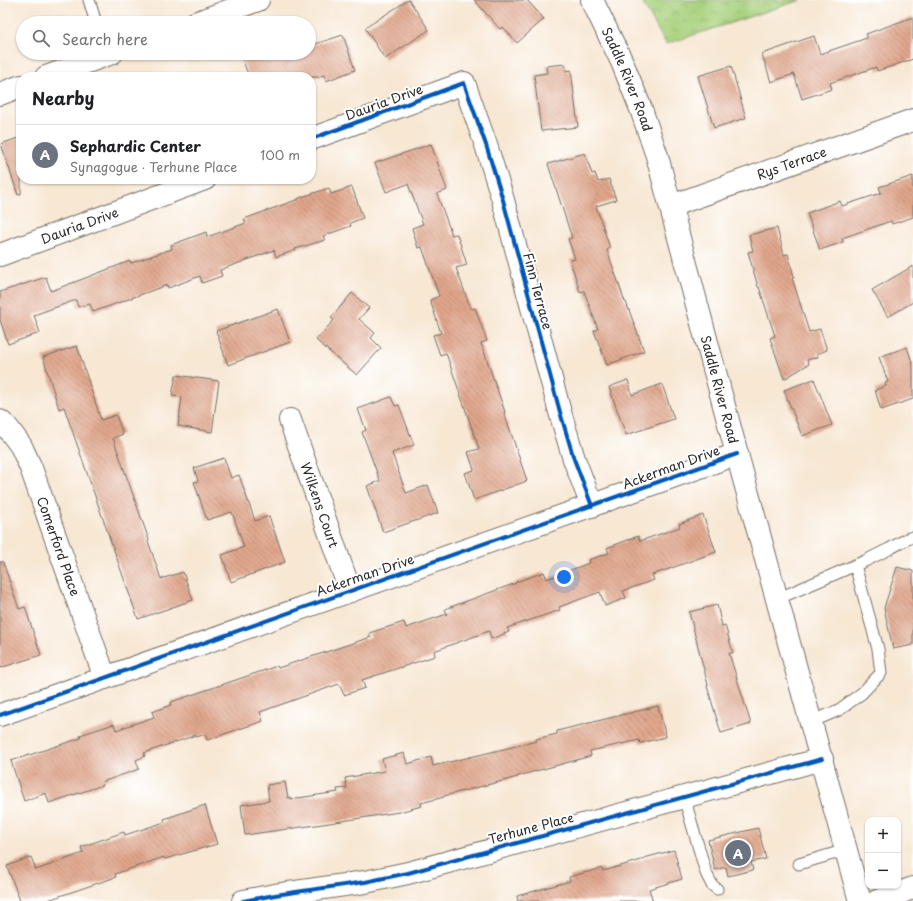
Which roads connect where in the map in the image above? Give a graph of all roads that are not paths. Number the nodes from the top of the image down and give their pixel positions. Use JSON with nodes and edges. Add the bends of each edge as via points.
{"nodes":[{"id":1,"x":89,"y":0,"type":"edge"},
{"id":2,"x":258,"y":0,"type":"edge"},
{"id":3,"x":592,"y":0,"type":"edge"},
{"id":4,"x":94,"y":16,"type":"edge"},
{"id":5,"x":214,"y":16,"type":"edge"},
{"id":6,"x":93,"y":60,"type":"edge"},
{"id":7,"x":60,"y":72,"type":"edge"},
{"id":8,"x":464,"y":83,"type":"joint"},
{"id":9,"x":16,"y":88,"type":"edge"},
{"id":10,"x":0,"y":94,"type":"edge"},
{"id":11,"x":913,"y":120,"type":"edge"},
{"id":12,"x":316,"y":138,"type":"edge"},
{"id":13,"x":191,"y":184,"type":"edge"},
{"id":14,"x":671,"y":206,"type":"junction"},
{"id":15,"x":0,"y":255,"type":"edge"},
{"id":16,"x":290,"y":420,"type":"dead end"},
{"id":17,"x":0,"y":421,"type":"edge"},
{"id":18,"x":737,"y":454,"type":"junction"},
{"id":19,"x":592,"y":506,"type":"junction"},
{"id":20,"x":913,"y":536,"type":"edge"},
{"id":21,"x":855,"y":565,"type":"junction"},
{"id":22,"x":350,"y":591,"type":"junction"},
{"id":23,"x":777,"y":599,"type":"junction"},
{"id":24,"x":105,"y":678,"type":"junction"},
{"id":25,"x":0,"y":715,"type":"edge"},
{"id":26,"x":812,"y":722,"type":"junction"},
{"id":27,"x":822,"y":759,"type":"junction"},
{"id":28,"x":684,"y":797,"type":"junction"},
{"id":29,"x":846,"y":850,"type":"junction"},
{"id":30,"x":798,"y":864,"type":"dead end"},
{"id":31,"x":913,"y":888,"type":"edge"},
{"id":32,"x":717,"y":889,"type":"dead end"},
{"id":33,"x":243,"y":901,"type":"edge"},
{"id":34,"x":860,"y":901,"type":"edge"},
{"id":35,"x":877,"y":901,"type":"edge"}],
"edges":[{"from":1,"to":4,"type":"lane"},
{"from":2,"to":5,"type":"street"},
{"from":3,"to":14,"type":"street","name":"Saddle River Road","via":[[641,109]]},
{"from":6,"to":7,"type":"street"},
{"from":8,"to":12,"type":"street","name":"Dauria Drive"},
{"from":8,"to":19,"type":"street","name":"Finn Terrace","via":[[503,200],[570,446]]},
{"from":9,"to":10,"type":"street"},
{"from":11,"to":14,"type":"street","name":"Rys Terrace"},
{"from":13,"to":15,"type":"street","name":"Dauria Drive"},
{"from":14,"to":18,"type":"street","name":"Saddle River Road"},
{"from":16,"to":22,"type":"street","name":"Wilkens Court"},
{"from":17,"to":24,"type":"street","name":"Comerford Place","via":[[22,446]]},
{"from":18,"to":19,"type":"street","name":"Ackerman Drive"},
{"from":18,"to":23,"type":"street","name":"Saddle River Road"},
{"from":19,"to":22,"type":"street","name":"Ackerman Drive"},
{"from":20,"to":21,"type":"lane"},
{"from":21,"to":23,"type":"lane"},
{"from":21,"to":26,"type":"lane","via":[[878,649],[881,673],[862,693],[839,710]]},
{"from":22,"to":24,"type":"street","name":"Ackerman Drive"},
{"from":23,"to":26,"type":"street","name":"Saddle River Road"},
{"from":24,"to":25,"type":"street","name":"Ackerman Drive"},
{"from":26,"to":27,"type":"street","name":"Saddle River Road"},
{"from":27,"to":28,"type":"street","name":"Terhune Place"},
{"from":27,"to":29,"type":"street","name":"Saddle River Road"},
{"from":28,"to":32,"type":"lane","via":[[706,873]]},
{"from":28,"to":33,"type":"street","name":"Terhune Place","via":[[408,873]]},
{"from":29,"to":30,"type":"lane"},
{"from":29,"to":34,"type":"street","name":"Saddle River Road"},
{"from":31,"to":35,"type":"street"}]}
